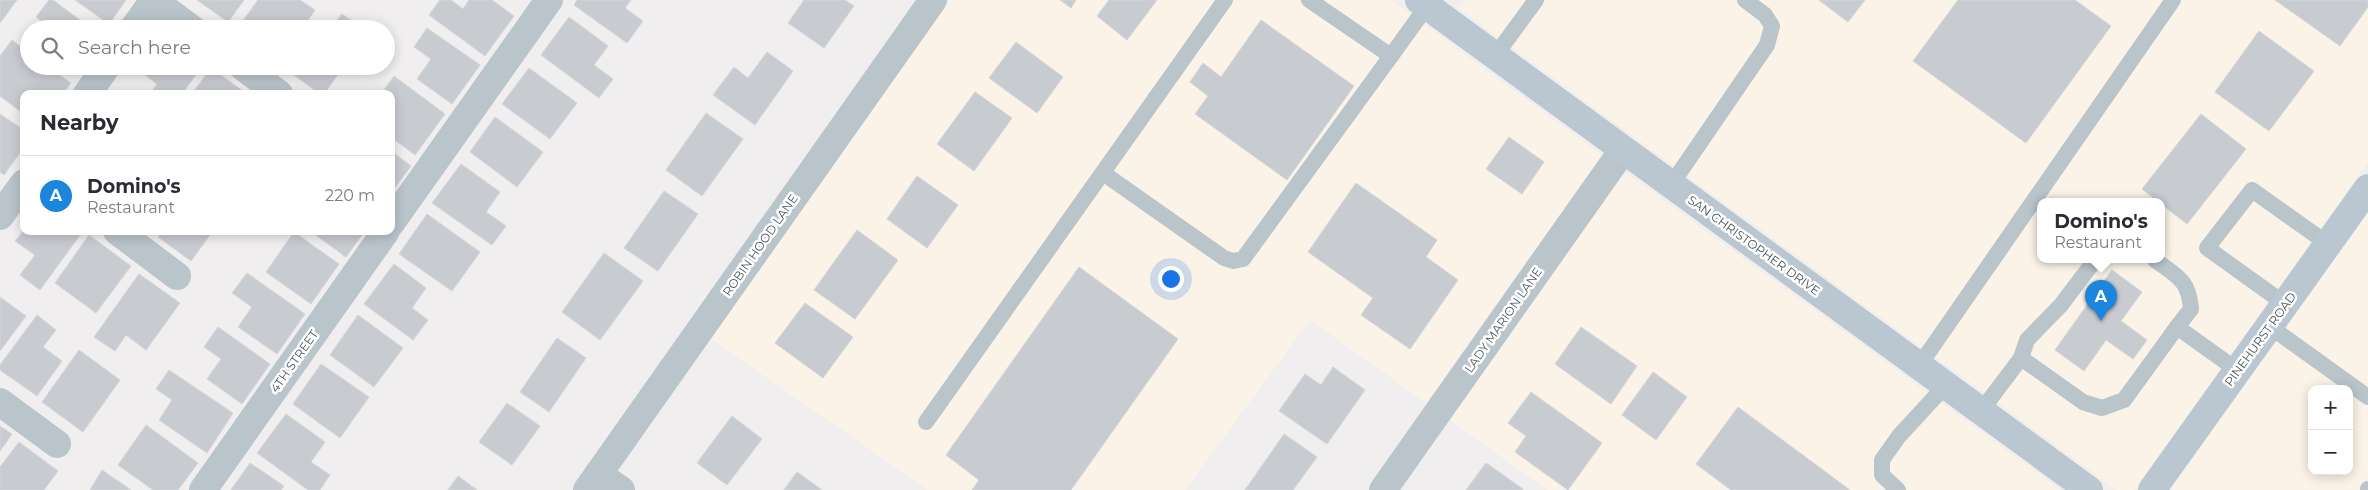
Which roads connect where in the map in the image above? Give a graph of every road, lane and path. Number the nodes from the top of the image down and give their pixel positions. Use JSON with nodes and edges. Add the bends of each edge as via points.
{"nodes":[{"id":1,"x":154,"y":0,"type":"edge"},
{"id":2,"x":933,"y":0,"type":"edge"},
{"id":3,"x":1225,"y":0,"type":"edge"},
{"id":4,"x":1309,"y":0,"type":"edge"},
{"id":5,"x":1536,"y":0,"type":"edge"},
{"id":6,"x":1745,"y":0,"type":"edge"},
{"id":7,"x":2173,"y":0,"type":"edge"},
{"id":8,"x":541,"y":3,"type":"edge"},
{"id":9,"x":1423,"y":3,"type":"edge"},
{"id":10,"x":140,"y":20,"type":"edge"},
{"id":11,"x":180,"y":20,"type":"edge"},
{"id":12,"x":1391,"y":56,"type":"junction"},
{"id":13,"x":1495,"y":56,"type":"junction"},
{"id":14,"x":100,"y":75,"type":"edge"},
{"id":15,"x":254,"y":75,"type":"edge"},
{"id":16,"x":90,"y":90,"type":"edge"},
{"id":17,"x":274,"y":90,"type":"edge"},
{"id":18,"x":1623,"y":150,"type":"junction"},
{"id":19,"x":1103,"y":173,"type":"junction"},
{"id":20,"x":1671,"y":184,"type":"junction"},
{"id":21,"x":20,"y":188,"type":"edge"},
{"id":22,"x":2368,"y":188,"type":"edge"},
{"id":23,"x":0,"y":216,"type":"edge"},
{"id":24,"x":395,"y":217,"type":"edge"},
{"id":25,"x":122,"y":235,"type":"edge"},
{"id":26,"x":383,"y":235,"type":"edge"},
{"id":27,"x":2328,"y":244,"type":"junction"},
{"id":28,"x":2092,"y":263,"type":"edge"},
{"id":29,"x":2159,"y":263,"type":"edge"},
{"id":30,"x":178,"y":276,"type":"dead end"},
{"id":31,"x":2285,"y":304,"type":"junction"},
{"id":32,"x":2269,"y":326,"type":"junction"},
{"id":33,"x":2177,"y":327,"type":"junction"},
{"id":34,"x":2021,"y":358,"type":"junction"},
{"id":35,"x":1919,"y":366,"type":"junction"},
{"id":36,"x":2237,"y":370,"type":"junction"},
{"id":37,"x":1946,"y":385,"type":"junction"},
{"id":38,"x":2368,"y":397,"type":"edge"},
{"id":39,"x":0,"y":402,"type":"edge"},
{"id":40,"x":1981,"y":411,"type":"junction"},
{"id":41,"x":926,"y":422,"type":"dead end"},
{"id":42,"x":57,"y":444,"type":"dead end"},
{"id":43,"x":593,"y":482,"type":"edge"},
{"id":44,"x":203,"y":490,"type":"edge"},
{"id":45,"x":621,"y":490,"type":"edge"},
{"id":46,"x":1383,"y":490,"type":"edge"},
{"id":47,"x":1898,"y":490,"type":"edge"},
{"id":48,"x":2089,"y":490,"type":"edge"},
{"id":49,"x":2152,"y":490,"type":"edge"}],
"edges":[{"from":1,"to":10,"type":"street"},
{"from":1,"to":11,"type":"street"},
{"from":2,"to":43,"type":"street","name":"ROBIN HOOD LANE"},
{"from":3,"to":19,"type":"lane"},
{"from":4,"to":12,"type":"lane"},
{"from":5,"to":13,"type":"lane"},
{"from":6,"to":20,"type":"lane","via":[[1765,15],[1772,26],[1767,45]]},
{"from":7,"to":35,"type":"lane"},
{"from":8,"to":24,"type":"street"},
{"from":9,"to":12,"type":"lane"},
{"from":9,"to":13,"type":"street","name":"SAN CHRISTOPHER DRIVE"},
{"from":12,"to":19,"type":"lane","via":[[1243,259],[1233,261],[1224,258]]},
{"from":13,"to":18,"type":"street","name":"SAN CHRISTOPHER DRIVE"},
{"from":14,"to":16,"type":"street"},
{"from":15,"to":17,"type":"street"},
{"from":18,"to":20,"type":"street","name":"SAN CHRISTOPHER DRIVE"},
{"from":18,"to":46,"type":"street","name":"LADY MARION LANE"},
{"from":19,"to":41,"type":"lane"},
{"from":20,"to":35,"type":"street","name":"SAN CHRISTOPHER DRIVE"},
{"from":21,"to":23,"type":"street"},
{"from":22,"to":27,"type":"street","name":"PINEHURST ROAD"},
{"from":25,"to":30,"type":"street"},
{"from":26,"to":44,"type":"street","name":"4TH STREET"},
{"from":27,"to":31,"type":"street","name":"PINEHURST ROAD"},
{"from":27,"to":31,"type":"lane","via":[[2252,190],[2208,248]]},
{"from":28,"to":34,"type":"lane","via":[[2061,305],[2027,340]]},
{"from":29,"to":33,"type":"lane","via":[[2179,277],[2190,291],[2191,309]]},
{"from":31,"to":32,"type":"street","name":"PINEHURST ROAD"},
{"from":32,"to":36,"type":"street","name":"PINEHURST ROAD"},
{"from":32,"to":38,"type":"lane"},
{"from":33,"to":34,"type":"lane","via":[[2124,400],[2102,408],[2082,402]]},
{"from":33,"to":36,"type":"lane"},
{"from":34,"to":40,"type":"lane"},
{"from":35,"to":37,"type":"street","name":"SAN CHRISTOPHER DRIVE"},
{"from":36,"to":49,"type":"street","name":"PINEHURST ROAD"},
{"from":37,"to":40,"type":"street","name":"SAN CHRISTOPHER DRIVE"},
{"from":37,"to":47,"type":"lane","via":[[1899,436],[1882,460],[1882,475]]},
{"from":39,"to":42,"type":"street"},
{"from":40,"to":48,"type":"street","name":"SAN CHRISTOPHER DRIVE"},
{"from":43,"to":45,"type":"street"}]}
